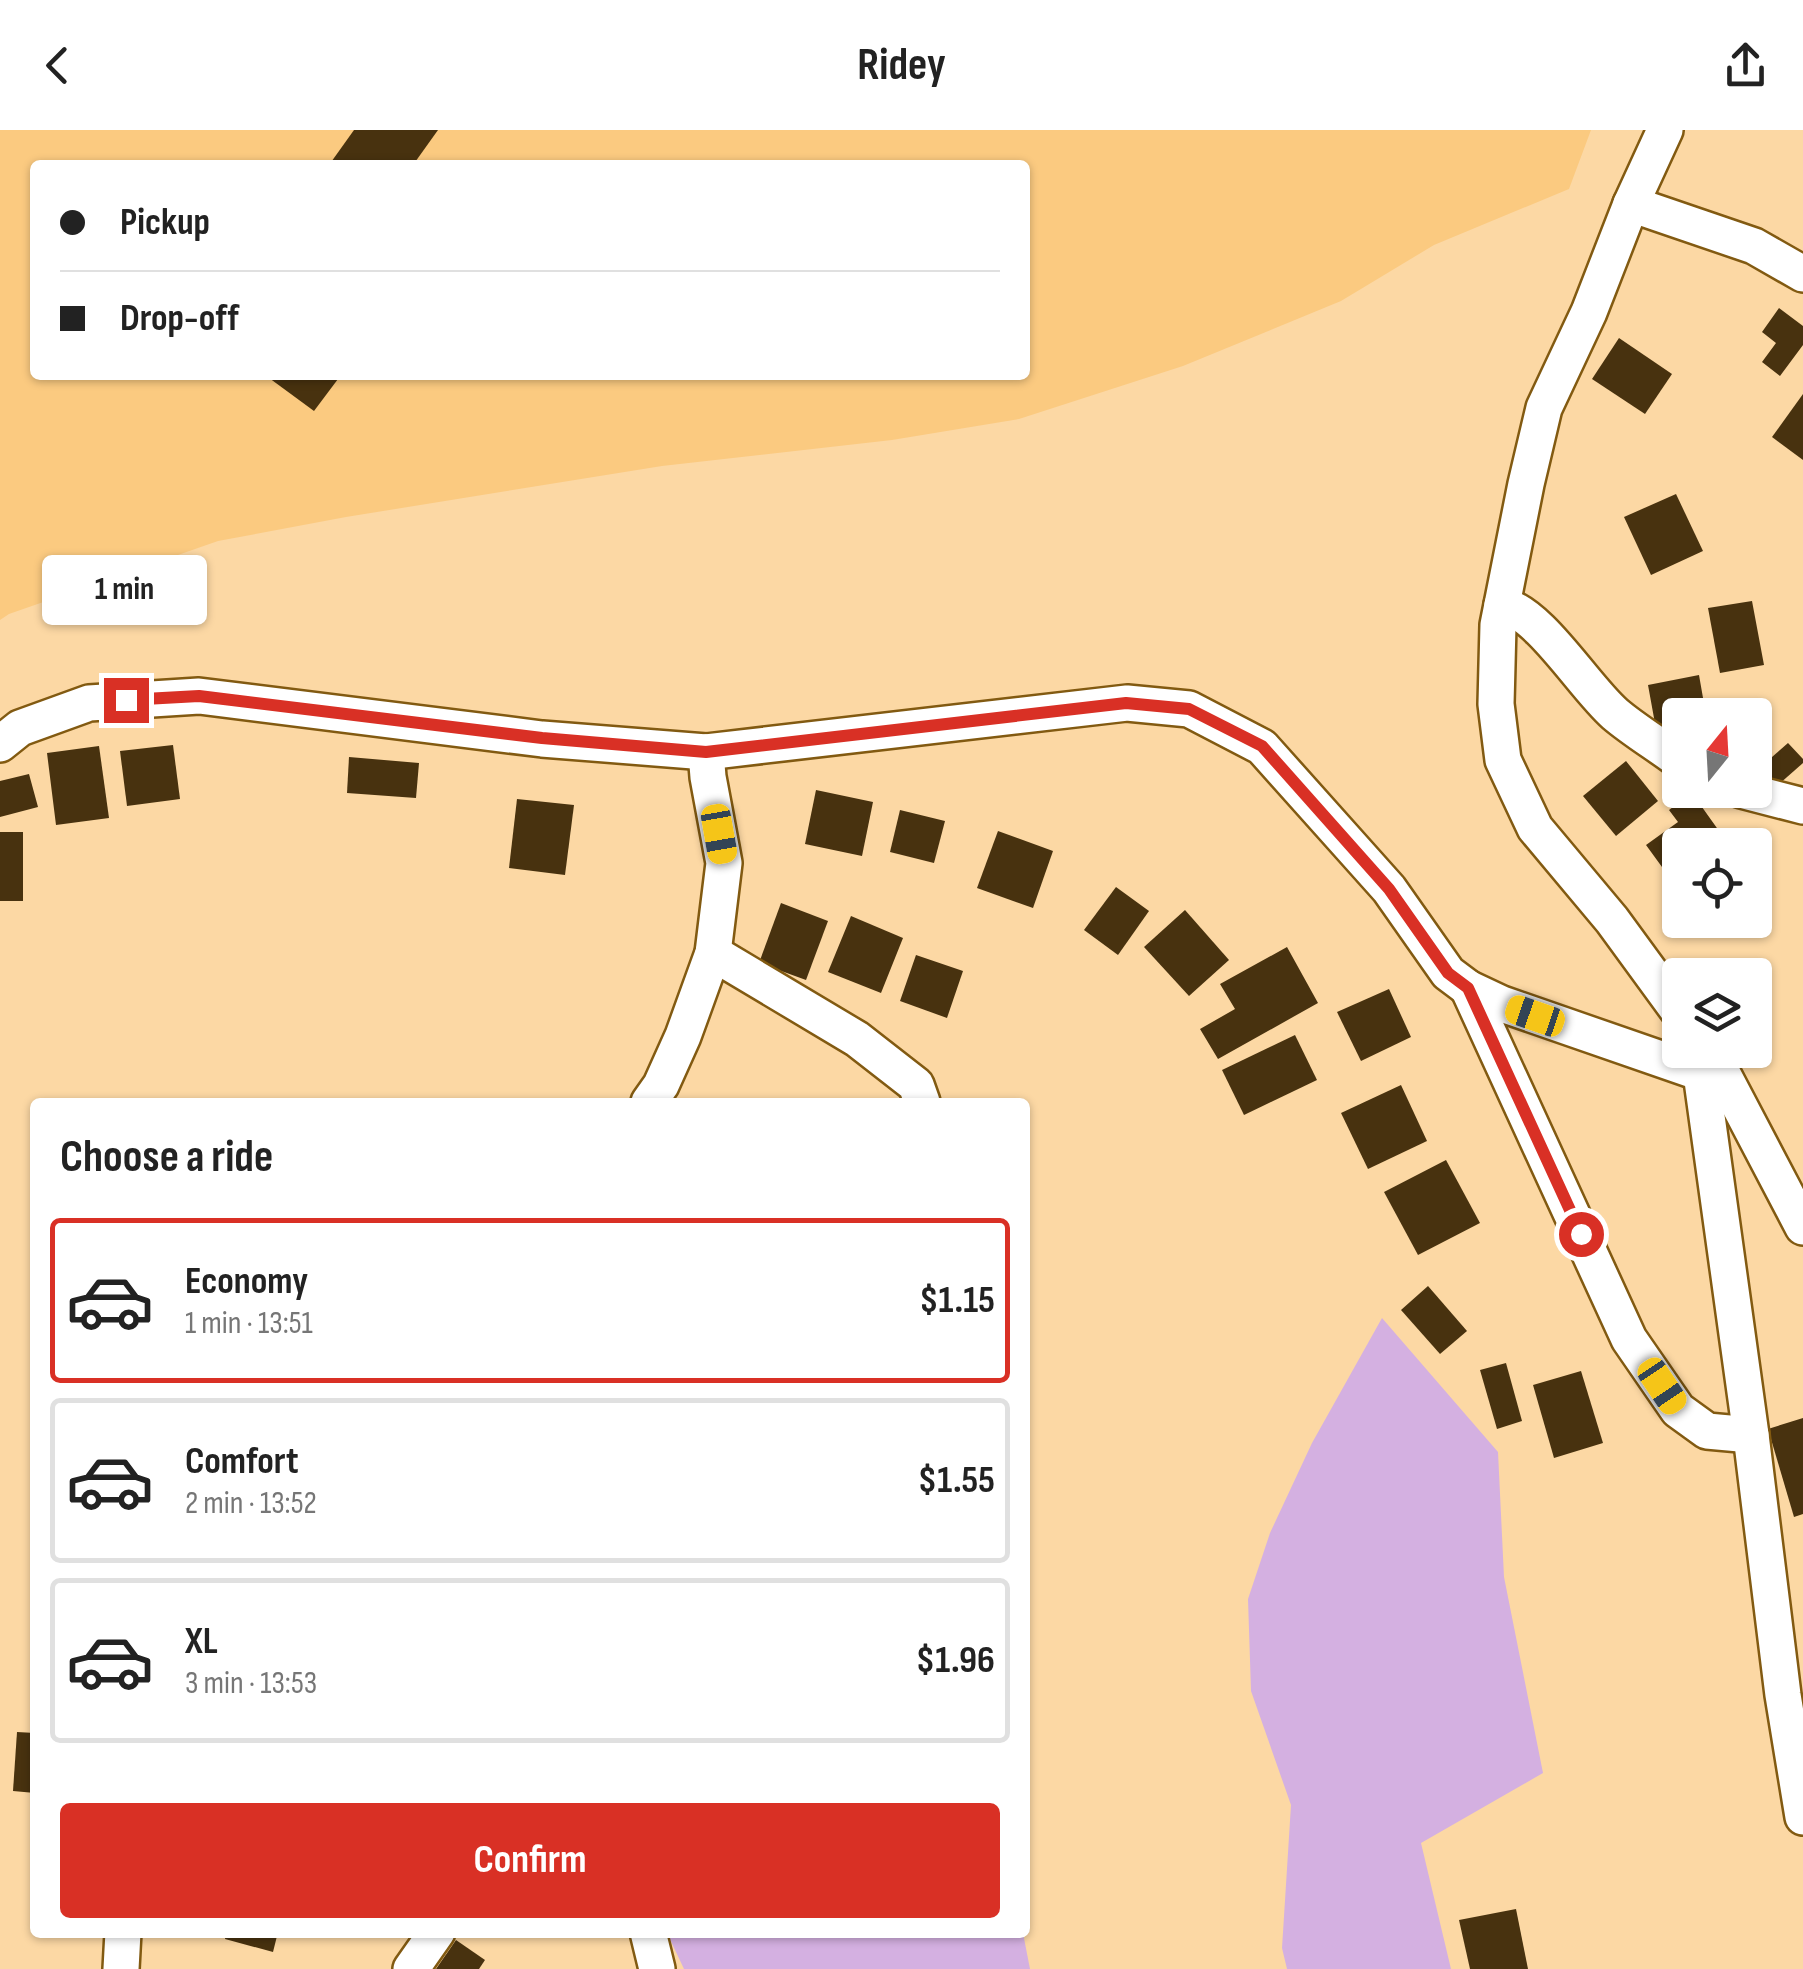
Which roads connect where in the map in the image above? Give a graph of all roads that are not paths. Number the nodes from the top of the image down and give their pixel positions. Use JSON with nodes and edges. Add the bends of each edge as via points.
{"nodes":[{"id":1,"x":1665,"y":130,"type":"edge"},
{"id":2,"x":1631,"y":204,"type":"junction"},
{"id":3,"x":1803,"y":274,"type":"edge"},
{"id":4,"x":1502,"y":604,"type":"junction"},
{"id":5,"x":0,"y":744,"type":"edge"},
{"id":6,"x":1662,"y":748,"type":"edge"},
{"id":7,"x":706,"y":752,"type":"junction"},
{"id":8,"x":1772,"y":798,"type":"edge"},
{"id":9,"x":1803,"y":806,"type":"edge"},
{"id":10,"x":713,"y":953,"type":"junction"},
{"id":11,"x":1468,"y":988,"type":"junction"},
{"id":12,"x":1662,"y":988,"type":"edge"},
{"id":13,"x":1662,"y":1050,"type":"edge"},
{"id":14,"x":1710,"y":1068,"type":"edge"},
{"id":15,"x":1712,"y":1068,"type":"edge"},
{"id":16,"x":653,"y":1098,"type":"edge"},
{"id":17,"x":921,"y":1098,"type":"edge"},
{"id":18,"x":1803,"y":1228,"type":"edge"},
{"id":19,"x":1751,"y":1435,"type":"junction"},
{"id":20,"x":1803,"y":1817,"type":"edge"},
{"id":21,"x":123,"y":1938,"type":"edge"},
{"id":22,"x":432,"y":1938,"type":"edge"},
{"id":23,"x":649,"y":1938,"type":"edge"},
{"id":24,"x":121,"y":1969,"type":"edge"},
{"id":25,"x":411,"y":1969,"type":"edge"},
{"id":26,"x":656,"y":1969,"type":"edge"}],
"edges":[{"from":1,"to":2,"type":"street"},
{"from":2,"to":3,"type":"street","via":[[1754,246]]},
{"from":2,"to":4,"type":"street","via":[[1544,408]]},
{"from":4,"to":6,"type":"street","via":[[1533,624],[1614,714]]},
{"from":4,"to":12,"type":"street","via":[[1496,704],[1503,760],[1535,828]]},
{"from":5,"to":7,"type":"street","via":[[20,728],[89,703],[199,696]]},
{"from":7,"to":10,"type":"street","via":[[724,863]]},
{"from":7,"to":11,"type":"street","via":[[1126,703],[1189,709],[1262,746],[1389,889],[1448,973]]},
{"from":8,"to":9,"type":"street"},
{"from":10,"to":16,"type":"street","via":[[684,1036]]},
{"from":10,"to":17,"type":"street","via":[[857,1039],[916,1085]]},
{"from":11,"to":13,"type":"street"},
{"from":11,"to":19,"type":"street","via":[[1630,1339],[1678,1410],[1707,1430]]},
{"from":14,"to":19,"type":"street"},
{"from":15,"to":18,"type":"street"},
{"from":19,"to":20,"type":"street"},
{"from":21,"to":24,"type":"street"},
{"from":22,"to":25,"type":"street"},
{"from":23,"to":26,"type":"street"}]}
